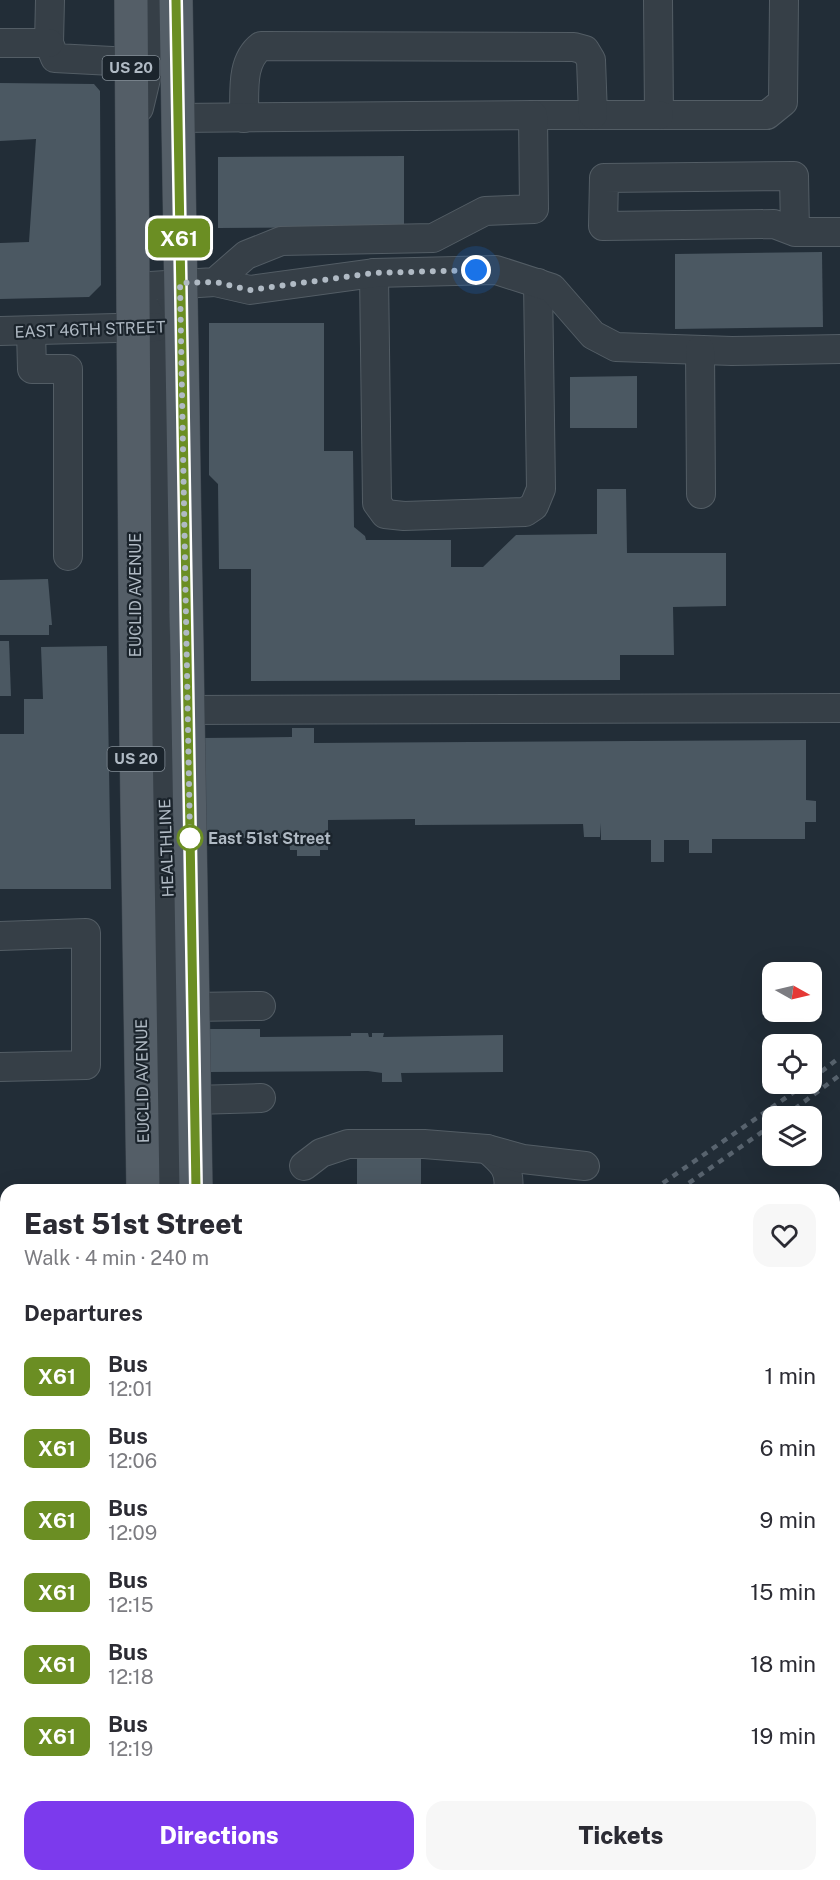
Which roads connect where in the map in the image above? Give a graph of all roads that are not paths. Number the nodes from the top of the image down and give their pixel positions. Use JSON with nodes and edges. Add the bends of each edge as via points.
{"nodes":[{"id":1,"x":50,"y":0,"type":"edge"},
{"id":2,"x":131,"y":0,"type":"edge"},
{"id":3,"x":149,"y":0,"type":"edge"},
{"id":4,"x":176,"y":0,"type":"edge"},
{"id":5,"x":658,"y":0,"type":"edge"},
{"id":6,"x":784,"y":0,"type":"edge"},
{"id":7,"x":0,"y":43,"type":"edge"},
{"id":8,"x":49,"y":43,"type":"junction"},
{"id":9,"x":131,"y":62,"type":"junction"},
{"id":10,"x":533,"y":115,"type":"junction"},
{"id":11,"x":593,"y":115,"type":"junction"},
{"id":12,"x":659,"y":115,"type":"junction"},
{"id":13,"x":177,"y":118,"type":"junction"},
{"id":14,"x":244,"y":118,"type":"junction"},
{"id":15,"x":132,"y":135,"type":"junction"},
{"id":16,"x":795,"y":232,"type":"junction"},
{"id":17,"x":840,"y":232,"type":"edge"},
{"id":18,"x":374,"y":273,"type":"junction"},
{"id":19,"x":215,"y":282,"type":"junction"},
{"id":20,"x":180,"y":283,"type":"junction"},
{"id":21,"x":538,"y":283,"type":"junction"},
{"id":22,"x":134,"y":287,"type":"junction"},
{"id":23,"x":157,"y":327,"type":"junction"},
{"id":24,"x":31,"y":331,"type":"junction"},
{"id":25,"x":0,"y":332,"type":"edge"},
{"id":26,"x":840,"y":349,"type":"edge"},
{"id":27,"x":700,"y":350,"type":"junction"},
{"id":28,"x":701,"y":494,"type":"dead end"},
{"id":29,"x":68,"y":556,"type":"dead end"},
{"id":30,"x":840,"y":708,"type":"edge"},
{"id":31,"x":187,"y":710,"type":"junction"},
{"id":32,"x":0,"y":936,"type":"edge"},
{"id":33,"x":261,"y":1006,"type":"dead end"},
{"id":34,"x":192,"y":1007,"type":"junction"},
{"id":35,"x":0,"y":1067,"type":"edge"},
{"id":36,"x":261,"y":1098,"type":"dead end"},
{"id":37,"x":194,"y":1100,"type":"junction"},
{"id":38,"x":487,"y":1149,"type":"junction"},
{"id":39,"x":304,"y":1166,"type":"dead end"},
{"id":40,"x":585,"y":1166,"type":"dead end"},
{"id":41,"x":143,"y":1184,"type":"edge"},
{"id":42,"x":170,"y":1184,"type":"edge"},
{"id":43,"x":196,"y":1184,"type":"edge"},
{"id":44,"x":509,"y":1184,"type":"edge"}],
"edges":[{"from":1,"to":8,"type":"street"},
{"from":2,"to":9,"type":"main road","name":"EUCLID AVENUE","number":"US 20"},
{"from":3,"to":15,"type":"street","via":[[150,62]]},
{"from":4,"to":13,"type":"main road","name":"EUCLID AVENUE","number":"US 20"},
{"from":5,"to":12,"type":"street"},
{"from":6,"to":12,"type":"street","via":[[783,102],[776,111],[767,115]]},
{"from":7,"to":8,"type":"street"},
{"from":8,"to":9,"type":"street","via":[[55,58]]},
{"from":9,"to":15,"type":"main road","name":"EUCLID AVENUE","number":"US 20"},
{"from":10,"to":11,"type":"street"},
{"from":10,"to":14,"type":"street"},
{"from":10,"to":19,"type":"street","via":[[534,208],[485,211],[433,238],[281,241],[246,255]]},
{"from":11,"to":12,"type":"street"},
{"from":11,"to":14,"type":"street","via":[[591,60],[585,50],[574,47],[261,46],[251,54],[245,71]]},
{"from":13,"to":14,"type":"street"},
{"from":13,"to":20,"type":"main road","name":"EUCLID AVENUE","number":"US 20"},
{"from":15,"to":22,"type":"main road","name":"EUCLID AVENUE","number":"US 20"},
{"from":16,"to":16,"type":"street","via":[[774,224],[603,226],[604,178],[794,176]]},
{"from":16,"to":17,"type":"street"},
{"from":18,"to":19,"type":"street","via":[[250,290]]},
{"from":18,"to":21,"type":"street","via":[[496,270]]},
{"from":18,"to":21,"type":"street","via":[[377,503],[385,514],[404,516],[525,512],[534,506],[541,489]]},
{"from":19,"to":20,"type":"street"},
{"from":20,"to":22,"type":"street"},
{"from":20,"to":23,"type":"main road","name":"EUCLID AVENUE","number":"US 20"},
{"from":21,"to":27,"type":"street","via":[[552,288],[593,335],[616,347]]},
{"from":22,"to":23,"type":"main road","name":"EUCLID AVENUE","number":"US 20"},
{"from":23,"to":24,"type":"street","name":"EAST 46TH STREET"},
{"from":23,"to":31,"type":"main road","name":"EUCLID AVENUE","number":"US 20"},
{"from":23,"to":41,"type":"main road","name":"EUCLID AVENUE","number":"US 20","via":[[136,737]]},
{"from":23,"to":42,"type":"street","name":"HEALTHLINE","via":[[155,612],[170,985]]},
{"from":24,"to":25,"type":"street","name":"EAST 46TH STREET"},
{"from":24,"to":29,"type":"street","via":[[32,369],[68,369]]},
{"from":26,"to":27,"type":"street"},
{"from":27,"to":28,"type":"street"},
{"from":30,"to":31,"type":"street"},
{"from":31,"to":34,"type":"main road","name":"EUCLID AVENUE","number":"US 20"},
{"from":32,"to":35,"type":"street","via":[[86,933],[86,1065]]},
{"from":33,"to":34,"type":"street"},
{"from":34,"to":37,"type":"main road","name":"EUCLID AVENUE","number":"US 20"},
{"from":36,"to":37,"type":"street"},
{"from":37,"to":43,"type":"main road","name":"EUCLID AVENUE","number":"US 20"},
{"from":38,"to":39,"type":"street","via":[[348,1144],[321,1154]]},
{"from":38,"to":40,"type":"street","via":[[523,1159]]},
{"from":38,"to":44,"type":"street","via":[[508,1169]]}]}
